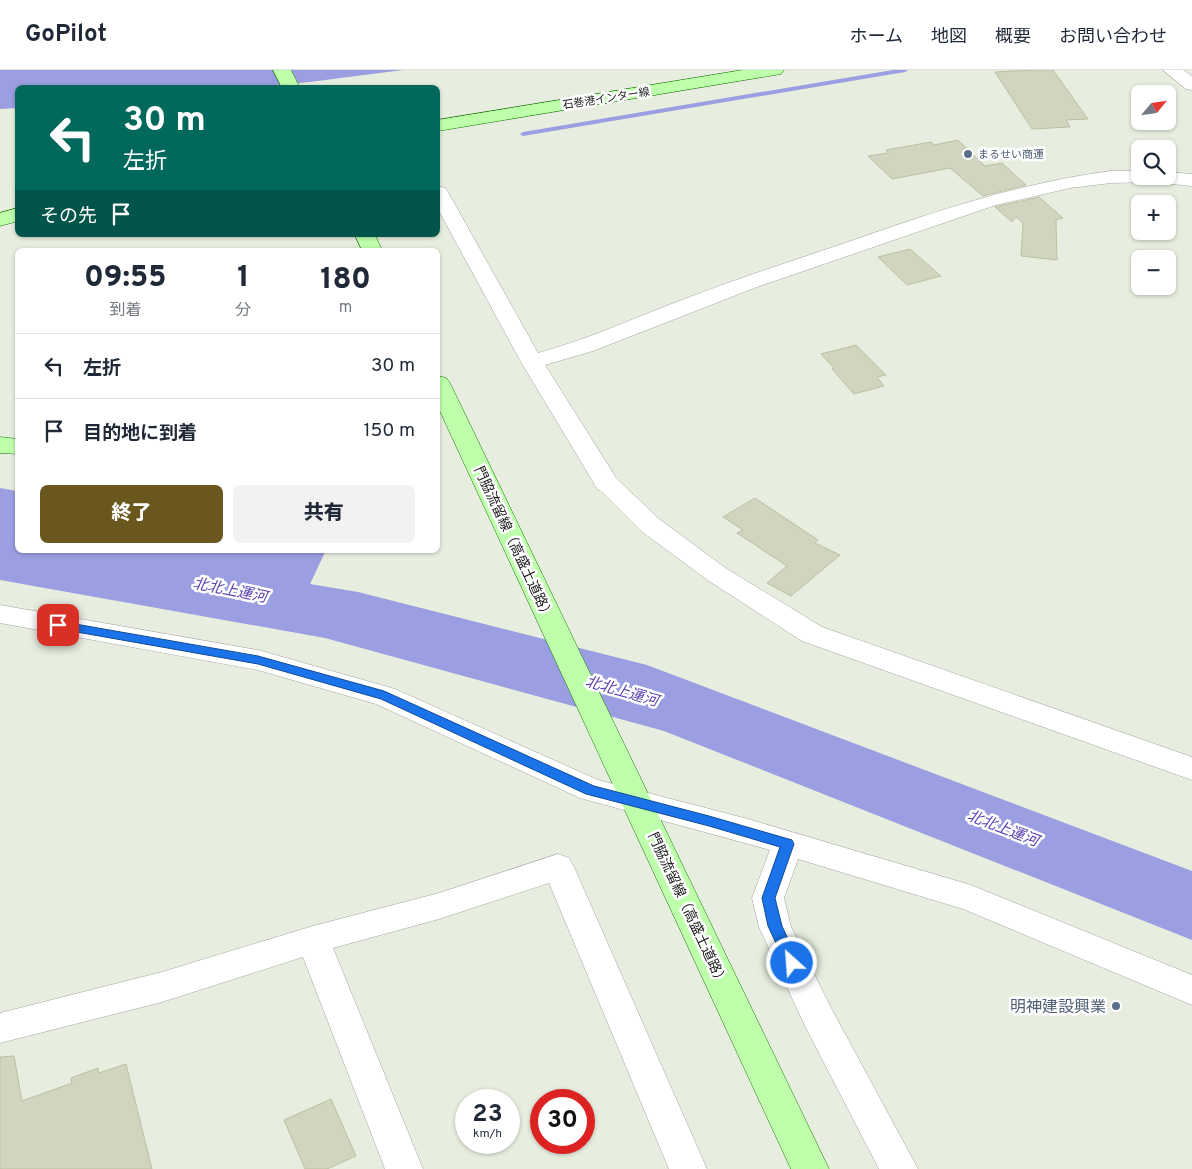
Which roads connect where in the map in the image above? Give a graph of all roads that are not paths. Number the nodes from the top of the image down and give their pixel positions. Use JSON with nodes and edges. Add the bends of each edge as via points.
{"nodes":[{"id":1,"x":282,"y":70,"type":"edge"},
{"id":2,"x":700,"y":70,"type":"edge"},
{"id":3,"x":775,"y":70,"type":"edge"},
{"id":4,"x":1172,"y":70,"type":"edge"},
{"id":5,"x":290,"y":85,"type":"edge"},
{"id":6,"x":1192,"y":85,"type":"edge"},
{"id":7,"x":440,"y":113,"type":"edge"},
{"id":8,"x":440,"y":126,"type":"edge"},
{"id":9,"x":1192,"y":180,"type":"edge"},
{"id":10,"x":440,"y":196,"type":"edge"},
{"id":11,"x":15,"y":199,"type":"edge"},
{"id":12,"x":0,"y":203,"type":"edge"},
{"id":13,"x":15,"y":215,"type":"edge"},
{"id":14,"x":0,"y":220,"type":"edge"},
{"id":15,"x":532,"y":362,"type":"junction"},
{"id":16,"x":440,"y":392,"type":"edge"},
{"id":17,"x":443,"y":406,"type":"edge"},
{"id":18,"x":0,"y":445,"type":"edge"},
{"id":19,"x":15,"y":447,"type":"edge"},
{"id":20,"x":0,"y":614,"type":"edge"},
{"id":21,"x":1192,"y":768,"type":"edge"},
{"id":22,"x":638,"y":802,"type":"junction"},
{"id":23,"x":788,"y":844,"type":"junction"},
{"id":24,"x":313,"y":940,"type":"junction"},
{"id":25,"x":1192,"y":990,"type":"edge"},
{"id":26,"x":0,"y":1028,"type":"edge"},
{"id":27,"x":404,"y":1169,"type":"edge"},
{"id":28,"x":688,"y":1169,"type":"edge"},
{"id":29,"x":810,"y":1169,"type":"edge"},
{"id":30,"x":899,"y":1169,"type":"edge"}],
"edges":[{"from":1,"to":5,"type":"main road"},
{"from":2,"to":7,"type":"main road","name":"石巻港インター線"},
{"from":3,"to":8,"type":"main road","name":"石巻港インター線"},
{"from":4,"to":6,"type":"street"},
{"from":9,"to":15,"type":"street","via":[[1136,176],[1113,178],[1059,185],[983,203],[707,298],[592,344]]},
{"from":10,"to":15,"type":"street"},
{"from":11,"to":12,"type":"main road"},
{"from":13,"to":14,"type":"main road"},
{"from":15,"to":21,"type":"street","via":[[607,484],[650,525],[718,575],[812,634]]},
{"from":16,"to":17,"type":"main road","name":"門脇流留線（高盛土道路）"},
{"from":17,"to":22,"type":"main road","name":"門脇流留線（高盛土道路）","via":[[513,542]]},
{"from":18,"to":19,"type":"main road"},
{"from":20,"to":22,"type":"street","via":[[258,660],[384,696],[591,790]]},
{"from":22,"to":23,"type":"street"},
{"from":22,"to":29,"type":"main road","name":"門脇流留線（高盛土道路）"},
{"from":23,"to":25,"type":"street","via":[[971,898]]},
{"from":23,"to":30,"type":"street","via":[[768,898],[775,926],[818,1017]]},
{"from":24,"to":26,"type":"street","via":[[162,987]]},
{"from":24,"to":27,"type":"street"},
{"from":24,"to":28,"type":"street","via":[[439,906],[558,867]]}]}
